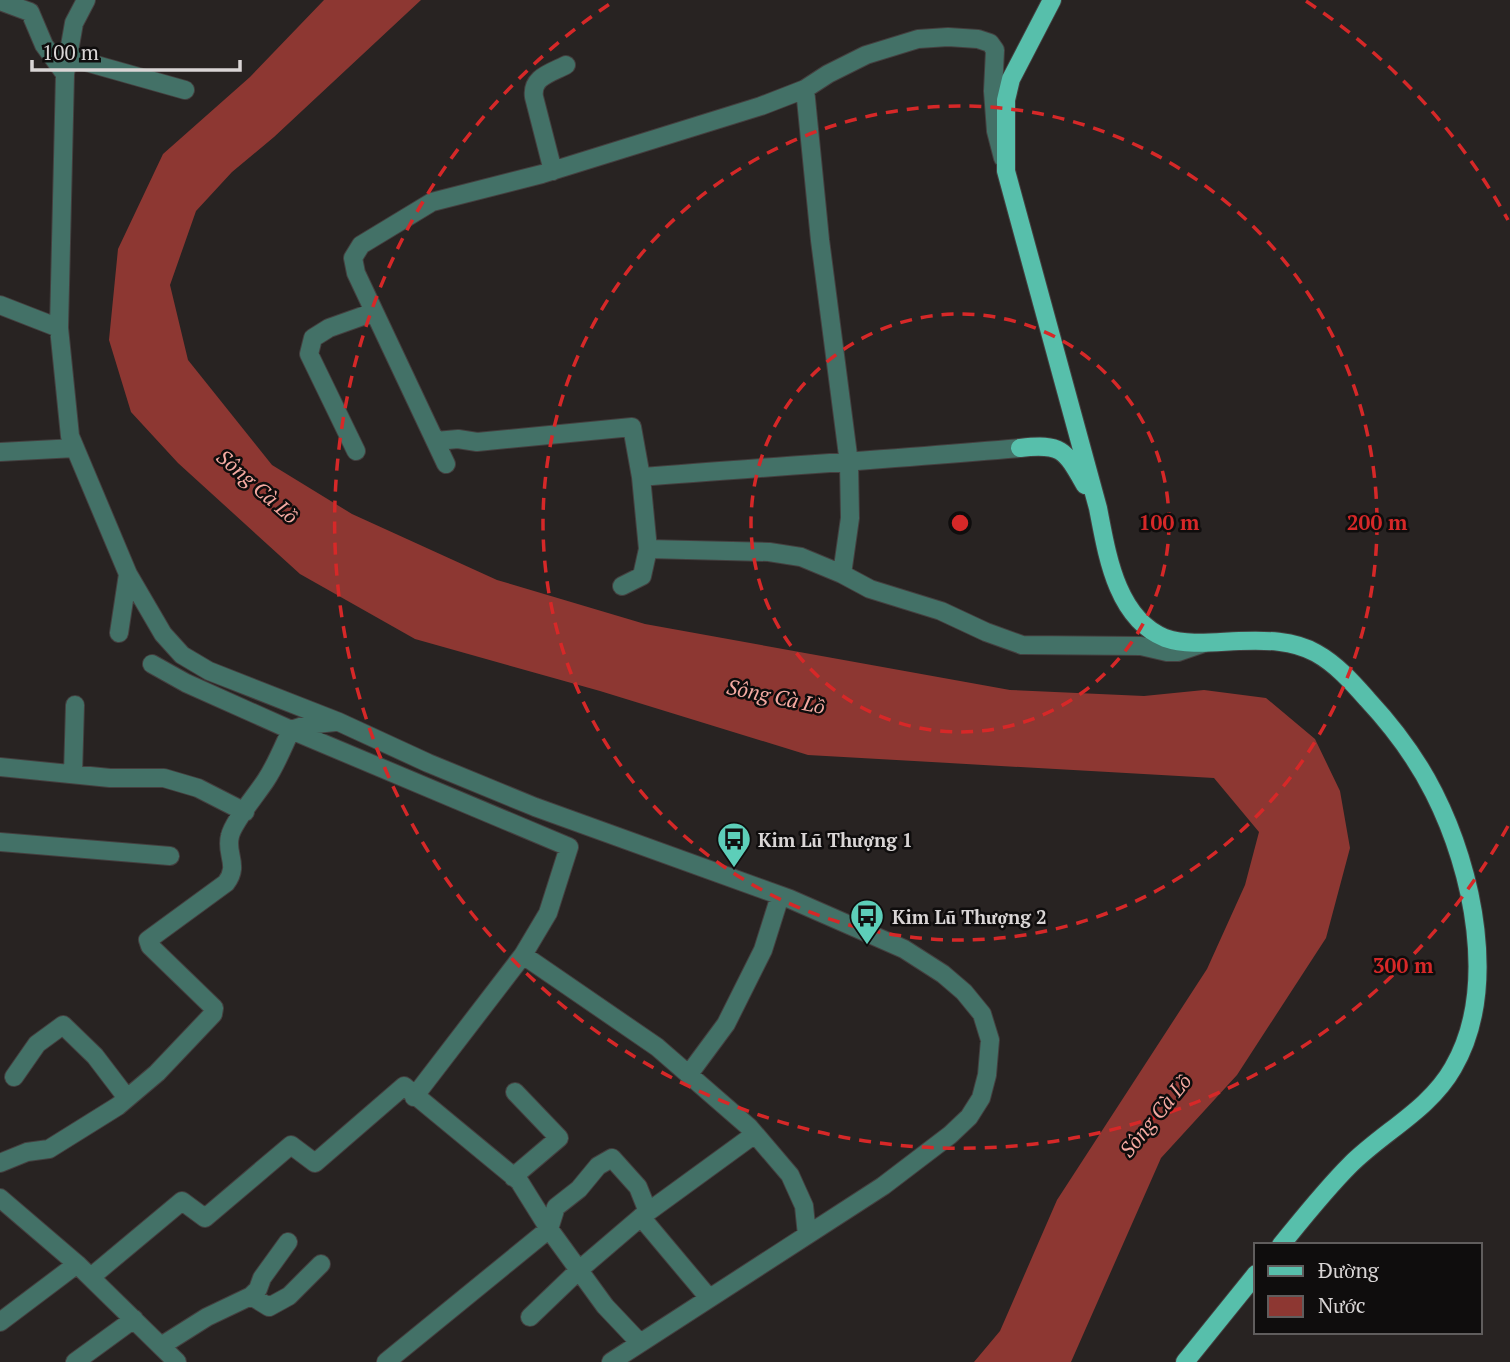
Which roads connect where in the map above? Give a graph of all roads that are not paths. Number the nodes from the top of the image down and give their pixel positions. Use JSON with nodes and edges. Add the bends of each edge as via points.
{"nodes":[{"id":1,"x":76,"y":0,"type":"edge"},
{"id":2,"x":86,"y":0,"type":"edge"},
{"id":3,"x":1052,"y":0,"type":"edge"},
{"id":4,"x":0,"y":1,"type":"edge"},
{"id":5,"x":74,"y":23,"type":"junction"},
{"id":6,"x":66,"y":65,"type":"junction"},
{"id":7,"x":566,"y":65,"type":"dead end"},
{"id":8,"x":805,"y":89,"type":"junction"},
{"id":9,"x":185,"y":90,"type":"dead end"},
{"id":10,"x":553,"y":171,"type":"junction"},
{"id":11,"x":1006,"y":171,"type":"junction"},
{"id":12,"x":0,"y":305,"type":"edge"},
{"id":13,"x":374,"y":313,"type":"junction"},
{"id":14,"x":59,"y":328,"type":"junction"},
{"id":15,"x":436,"y":441,"type":"junction"},
{"id":16,"x":1020,"y":448,"type":"joint"},
{"id":17,"x":75,"y":449,"type":"junction"},
{"id":18,"x":356,"y":451,"type":"dead end"},
{"id":19,"x":0,"y":452,"type":"edge"},
{"id":20,"x":849,"y":463,"type":"junction"},
{"id":21,"x":446,"y":464,"type":"dead end"},
{"id":22,"x":641,"y":477,"type":"junction"},
{"id":23,"x":1098,"y":508,"type":"junction"},
{"id":24,"x":648,"y":549,"type":"junction"},
{"id":25,"x":128,"y":574,"type":"junction"},
{"id":26,"x":842,"y":574,"type":"junction"},
{"id":27,"x":622,"y":586,"type":"dead end"},
{"id":28,"x":119,"y":633,"type":"dead end"},
{"id":29,"x":1205,"y":643,"type":"junction"},
{"id":30,"x":152,"y":664,"type":"dead end"},
{"id":31,"x":75,"y":705,"type":"dead end"},
{"id":32,"x":339,"y":722,"type":"junction"},
{"id":33,"x":291,"y":730,"type":"junction"},
{"id":34,"x":0,"y":767,"type":"edge"},
{"id":35,"x":73,"y":774,"type":"junction"},
{"id":36,"x":535,"y":807,"type":"junction"},
{"id":37,"x":245,"y":812,"type":"junction"},
{"id":38,"x":0,"y":842,"type":"edge"},
{"id":39,"x":569,"y":848,"type":"junction"},
{"id":40,"x":170,"y":856,"type":"dead end"},
{"id":41,"x":780,"y":896,"type":"junction"},
{"id":42,"x":523,"y":955,"type":"junction"},
{"id":43,"x":689,"y":1074,"type":"junction"},
{"id":44,"x":14,"y":1077,"type":"dead end"},
{"id":45,"x":515,"y":1092,"type":"dead end"},
{"id":46,"x":415,"y":1097,"type":"junction"},
{"id":47,"x":127,"y":1098,"type":"junction"},
{"id":48,"x":755,"y":1134,"type":"junction"},
{"id":49,"x":0,"y":1163,"type":"edge"},
{"id":50,"x":513,"y":1177,"type":"junction"},
{"id":51,"x":0,"y":1198,"type":"edge"},
{"id":52,"x":645,"y":1214,"type":"junction"},
{"id":53,"x":549,"y":1229,"type":"junction"},
{"id":54,"x":807,"y":1235,"type":"junction"},
{"id":55,"x":288,"y":1242,"type":"dead end"},
{"id":56,"x":1283,"y":1243,"type":"edge"},
{"id":57,"x":77,"y":1264,"type":"junction"},
{"id":58,"x":321,"y":1264,"type":"dead end"},
{"id":59,"x":579,"y":1270,"type":"junction"},
{"id":60,"x":1254,"y":1276,"type":"edge"},
{"id":61,"x":91,"y":1277,"type":"junction"},
{"id":62,"x":251,"y":1296,"type":"junction"},
{"id":63,"x":709,"y":1298,"type":"junction"},
{"id":64,"x":530,"y":1317,"type":"dead end"},
{"id":65,"x":134,"y":1319,"type":"junction"},
{"id":66,"x":0,"y":1322,"type":"edge"},
{"id":67,"x":640,"y":1343,"type":"junction"},
{"id":68,"x":161,"y":1346,"type":"junction"},
{"id":69,"x":75,"y":1362,"type":"edge"},
{"id":70,"x":177,"y":1362,"type":"edge"},
{"id":71,"x":386,"y":1362,"type":"edge"},
{"id":72,"x":611,"y":1362,"type":"edge"},
{"id":73,"x":1185,"y":1362,"type":"edge"}],
"edges":[{"from":1,"to":5,"type":"street"},
{"from":2,"to":5,"type":"street"},
{"from":3,"to":11,"type":"main road","via":[[1011,79],[1006,100]]},
{"from":4,"to":6,"type":"street","via":[[30,12],[44,45]]},
{"from":5,"to":6,"type":"street"},
{"from":6,"to":9,"type":"street"},
{"from":6,"to":14,"type":"street"},
{"from":7,"to":10,"type":"street","via":[[534,86]]},
{"from":8,"to":10,"type":"street"},
{"from":8,"to":11,"type":"street","via":[[866,55],[918,38],[990,43],[995,50],[996,131]]},
{"from":8,"to":20,"type":"street"},
{"from":10,"to":13,"type":"street","via":[[432,202],[361,245],[354,258],[356,273]]},
{"from":11,"to":23,"type":"main road"},
{"from":12,"to":14,"type":"street"},
{"from":13,"to":15,"type":"street"},
{"from":13,"to":18,"type":"street","via":[[313,338],[309,354]]},
{"from":14,"to":17,"type":"street"},
{"from":15,"to":21,"type":"street"},
{"from":15,"to":22,"type":"street","via":[[477,442],[632,426]]},
{"from":16,"to":20,"type":"street"},
{"from":16,"to":23,"type":"main road","via":[[1039,446],[1065,453]]},
{"from":17,"to":19,"type":"street"},
{"from":17,"to":25,"type":"street"},
{"from":20,"to":22,"type":"street"},
{"from":20,"to":26,"type":"street","via":[[850,518]]},
{"from":22,"to":24,"type":"street"},
{"from":23,"to":29,"type":"main road","via":[[1121,593],[1136,617],[1167,639]]},
{"from":24,"to":26,"type":"street","via":[[769,552],[801,557]]},
{"from":24,"to":27,"type":"street","via":[[642,576]]},
{"from":25,"to":28,"type":"street"},
{"from":25,"to":32,"type":"street","via":[[163,634],[182,655],[209,671]]},
{"from":26,"to":29,"type":"street","via":[[870,589],[941,611],[1022,645],[1141,646],[1178,652]]},
{"from":29,"to":56,"type":"main road","via":[[1291,643],[1316,653],[1344,673],[1404,744],[1433,791],[1462,863],[1476,946],[1476,1004],[1464,1049],[1452,1070],[1434,1095],[1351,1164]]},
{"from":30,"to":33,"type":"street"},
{"from":31,"to":35,"type":"street"},
{"from":32,"to":33,"type":"street"},
{"from":32,"to":36,"type":"street"},
{"from":33,"to":37,"type":"street"},
{"from":33,"to":39,"type":"street"},
{"from":34,"to":35,"type":"street"},
{"from":35,"to":37,"type":"street","via":[[164,778],[198,788]]},
{"from":36,"to":39,"type":"street"},
{"from":36,"to":41,"type":"street"},
{"from":37,"to":47,"type":"street","via":[[229,837],[233,873],[226,883],[148,940],[215,1011]]},
{"from":38,"to":40,"type":"street"},
{"from":39,"to":42,"type":"street","via":[[548,913]]},
{"from":41,"to":43,"type":"street","via":[[763,950],[726,1024]]},
{"from":41,"to":54,"type":"street","via":[[904,949],[943,974],[982,1014],[990,1040],[988,1075],[969,1117],[883,1186]]},
{"from":42,"to":43,"type":"street"},
{"from":42,"to":46,"type":"street"},
{"from":43,"to":48,"type":"street"},
{"from":44,"to":47,"type":"street","via":[[37,1044],[63,1025]]},
{"from":45,"to":50,"type":"street","via":[[559,1138]]},
{"from":46,"to":50,"type":"street"},
{"from":46,"to":61,"type":"street","via":[[404,1086],[316,1163],[291,1145],[205,1219],[182,1200]]},
{"from":47,"to":49,"type":"street","via":[[49,1149]]},
{"from":48,"to":52,"type":"street"},
{"from":48,"to":54,"type":"street","via":[[790,1175],[804,1206]]},
{"from":50,"to":53,"type":"street"},
{"from":51,"to":57,"type":"street"},
{"from":52,"to":53,"type":"street","via":[[638,1187],[612,1158],[556,1207]]},
{"from":52,"to":59,"type":"street"},
{"from":52,"to":63,"type":"street"},
{"from":53,"to":59,"type":"street"},
{"from":53,"to":71,"type":"street"},
{"from":54,"to":63,"type":"street"},
{"from":55,"to":62,"type":"street"},
{"from":57,"to":61,"type":"street"},
{"from":57,"to":66,"type":"street"},
{"from":58,"to":62,"type":"street","via":[[279,1303],[269,1307]]},
{"from":59,"to":64,"type":"street"},
{"from":59,"to":67,"type":"street"},
{"from":60,"to":73,"type":"main road"},
{"from":61,"to":65,"type":"street"},
{"from":62,"to":68,"type":"street"},
{"from":63,"to":67,"type":"street"},
{"from":65,"to":68,"type":"street"},
{"from":65,"to":69,"type":"street"},
{"from":67,"to":72,"type":"street"},
{"from":68,"to":70,"type":"street"}]}
